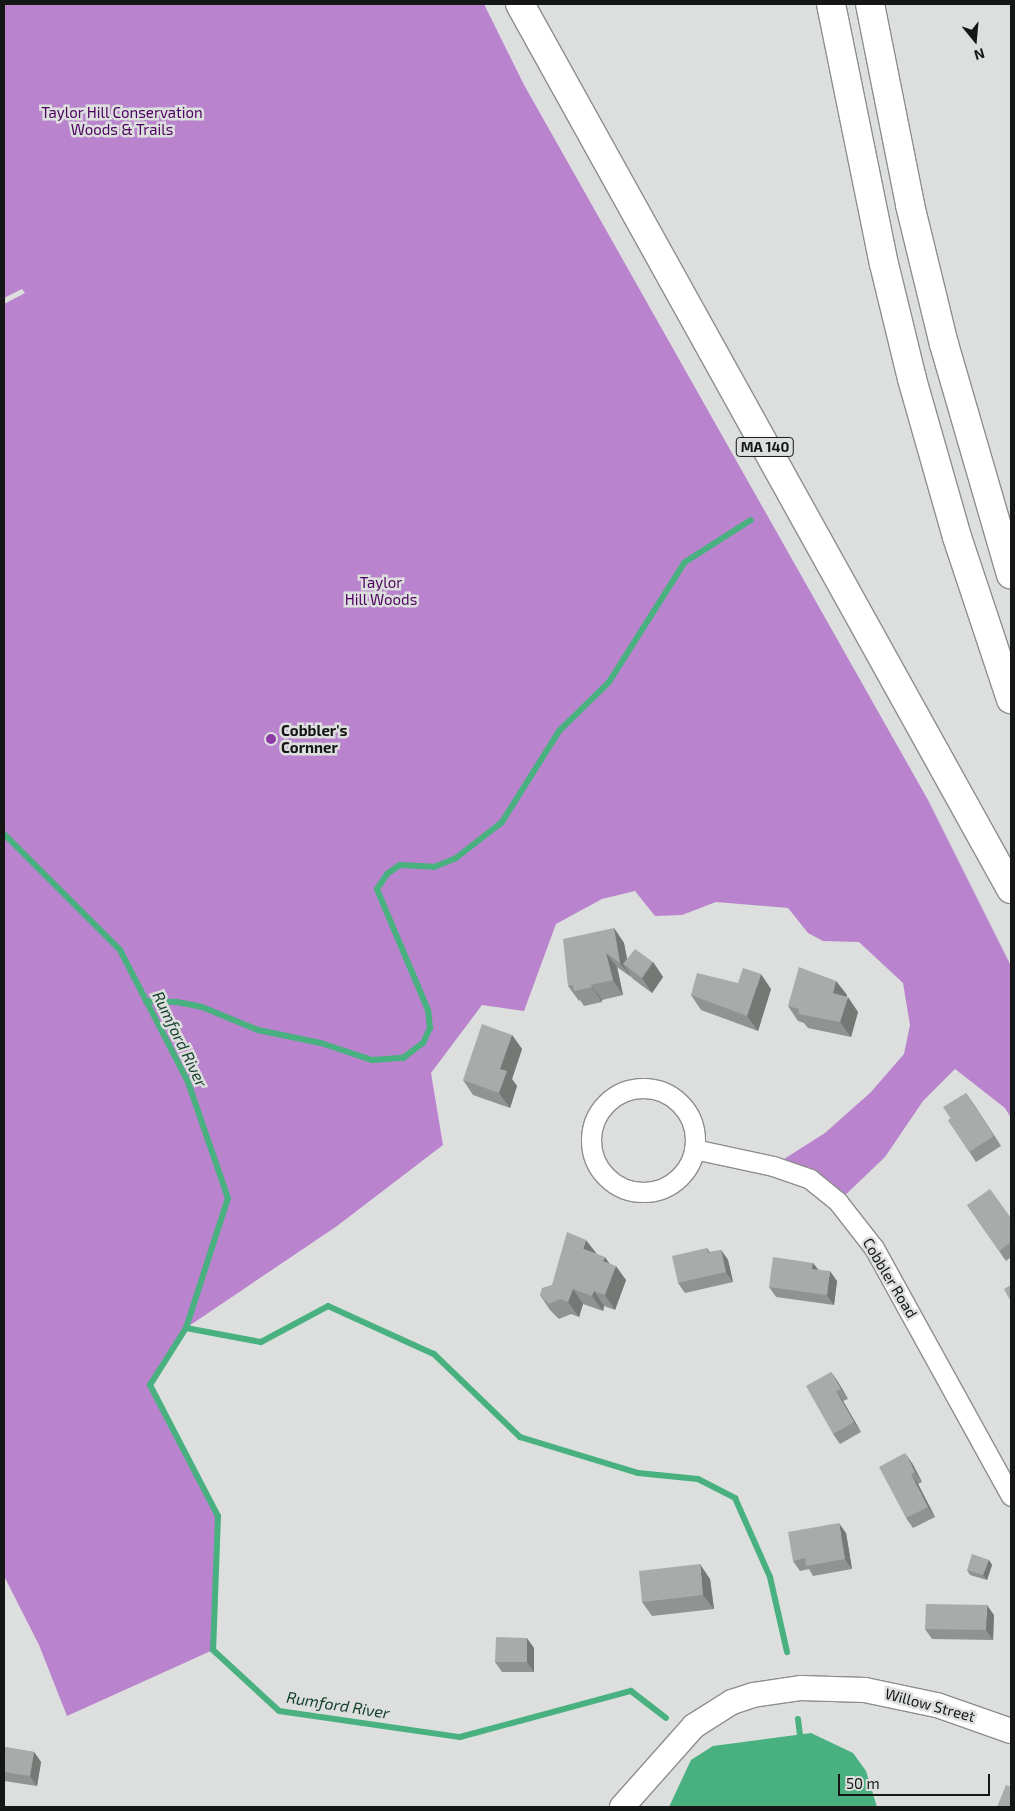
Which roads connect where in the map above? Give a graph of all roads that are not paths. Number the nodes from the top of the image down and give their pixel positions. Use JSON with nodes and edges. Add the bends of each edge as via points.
{"nodes":[{"id":1,"x":520,"y":4,"type":"edge"},
{"id":2,"x":830,"y":4,"type":"edge"},
{"id":3,"x":870,"y":4,"type":"edge"},
{"id":4,"x":1011,"y":574,"type":"edge"},
{"id":5,"x":1011,"y":699,"type":"edge"},
{"id":6,"x":1011,"y":889,"type":"edge"},
{"id":7,"x":694,"y":1149,"type":"junction"},
{"id":8,"x":1011,"y":1496,"type":"edge"},
{"id":9,"x":1011,"y":1731,"type":"edge"},
{"id":10,"x":622,"y":1807,"type":"edge"}],
"edges":[{"from":1,"to":6,"type":"highway","number":"MA 140"},
{"from":2,"to":5,"type":"highway","via":[[884,264],[912,380],[957,537]]},
{"from":3,"to":4,"type":"highway","via":[[926,270]]},
{"from":7,"to":7,"type":"street","via":[[694,1128],[685,1109],[660,1090],[638,1088],[618,1094],[602,1108],[592,1127],[591,1147],[598,1167],[612,1182],[631,1190],[652,1190],[671,1183],[686,1168]]},
{"from":7,"to":8,"type":"street","name":"Cobbler Road","via":[[773,1166],[810,1179],[838,1202],[874,1248]]},
{"from":9,"to":10,"type":"street","name":"Willow Street","via":[[937,1705],[865,1690],[800,1688],[753,1695],[732,1702],[694,1726]]}]}
